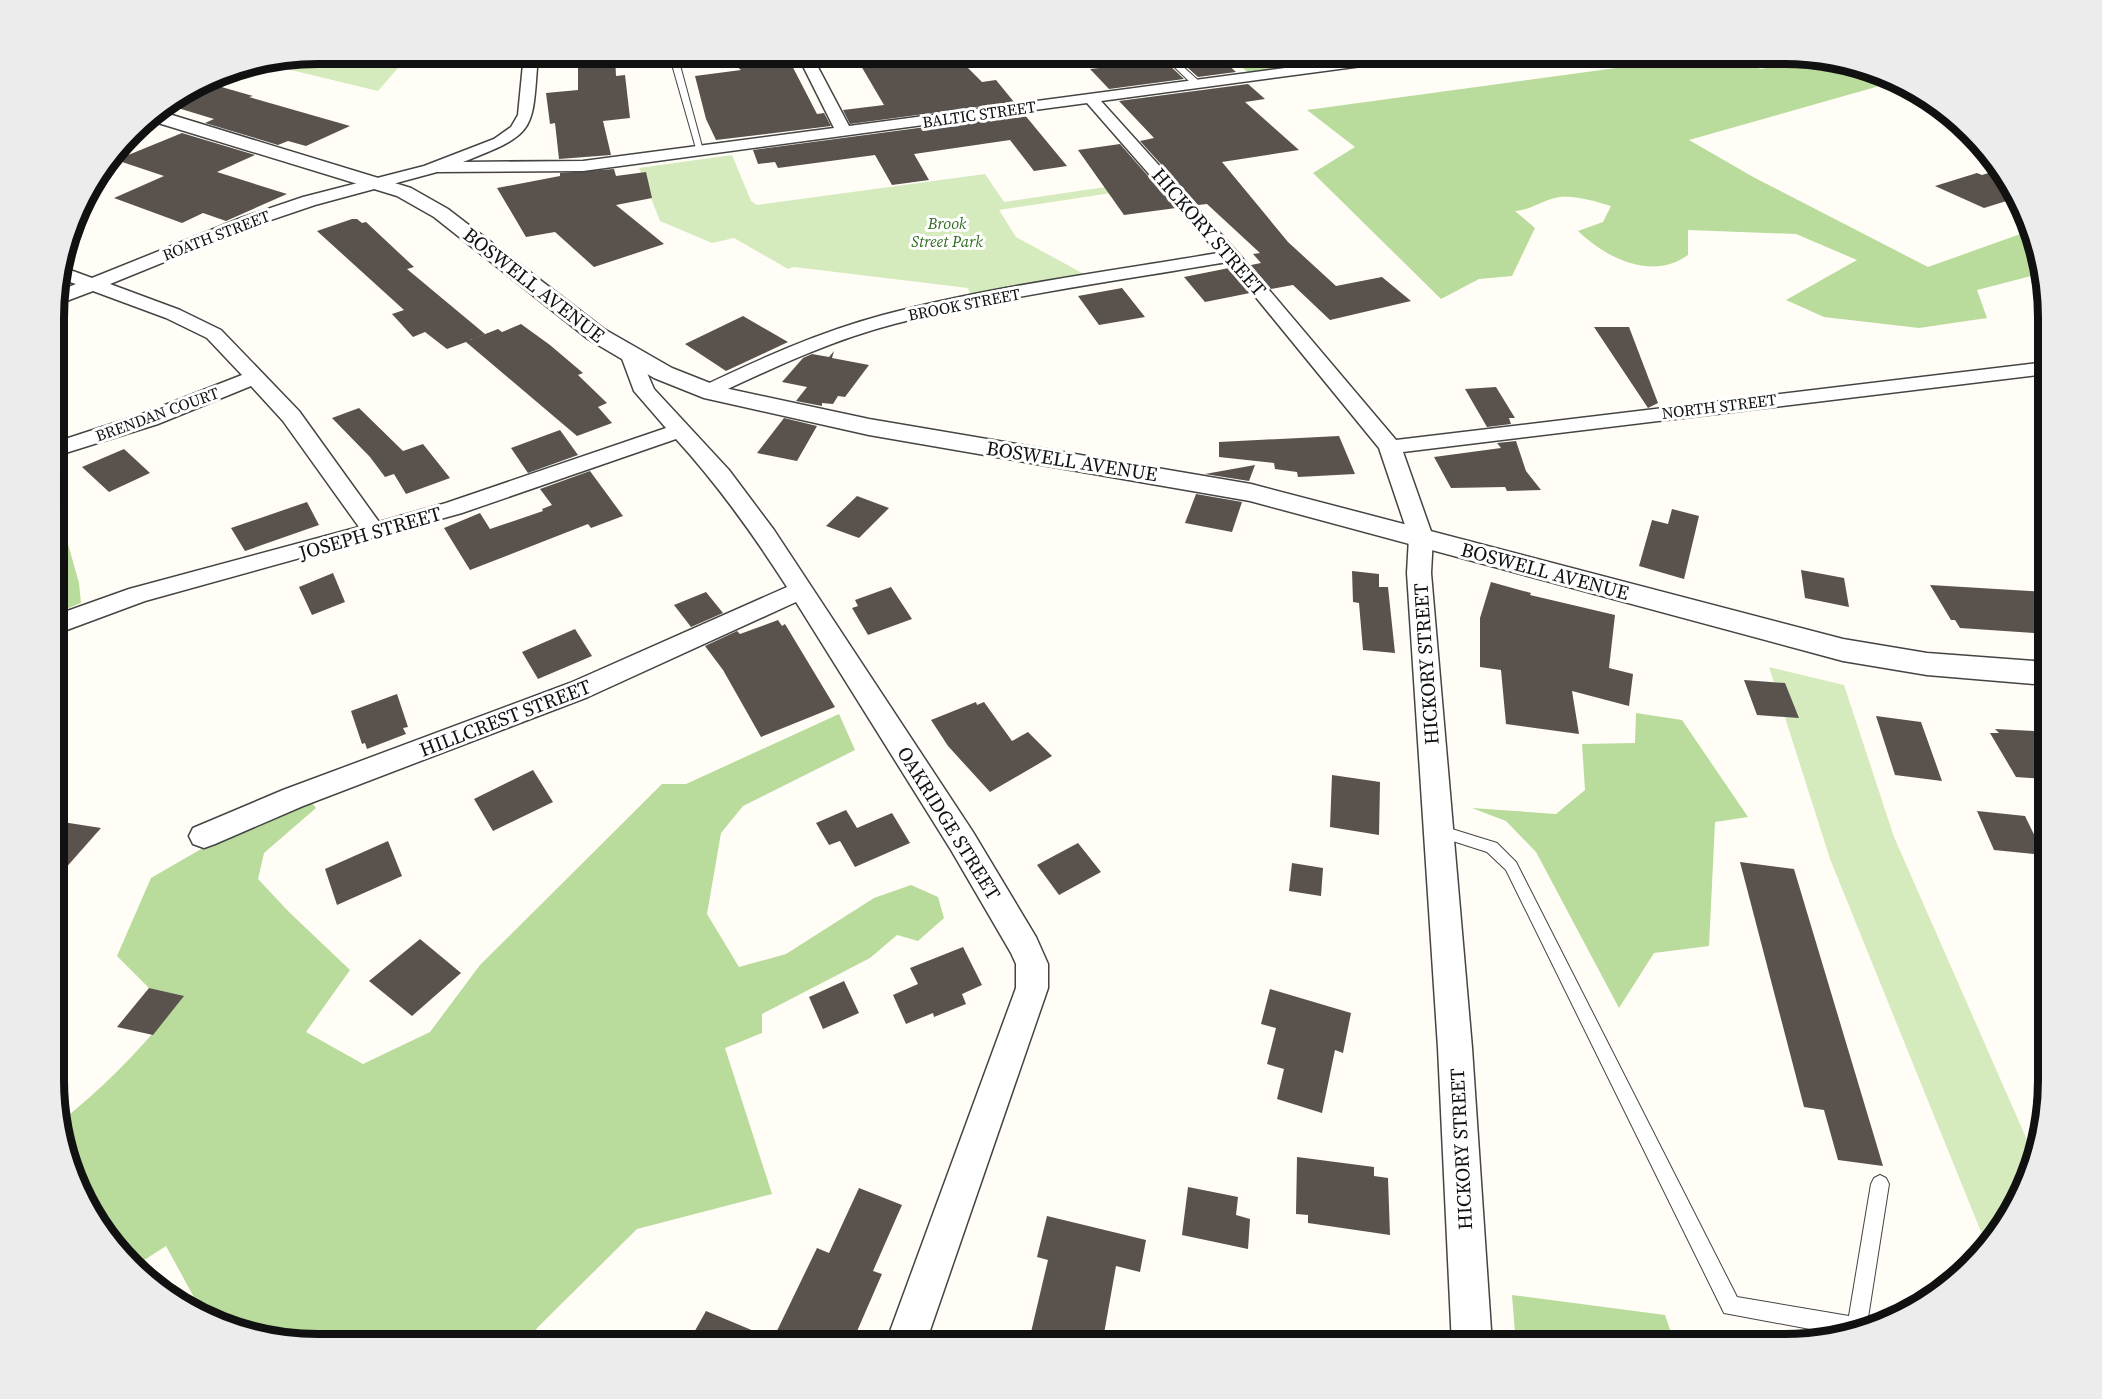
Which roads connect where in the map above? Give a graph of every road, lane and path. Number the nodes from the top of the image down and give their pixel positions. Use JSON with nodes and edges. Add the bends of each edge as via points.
{"nodes":[{"id":1,"x":530,"y":64,"type":"edge"},
{"id":2,"x":676,"y":64,"type":"edge"},
{"id":3,"x":809,"y":64,"type":"edge"},
{"id":4,"x":1176,"y":64,"type":"edge"},
{"id":5,"x":1347,"y":64,"type":"edge"},
{"id":6,"x":1197,"y":84,"type":"junction"},
{"id":7,"x":1091,"y":99,"type":"junction"},
{"id":8,"x":163,"y":118,"type":"edge"},
{"id":9,"x":519,"y":127,"type":"junction"},
{"id":10,"x":844,"y":132,"type":"junction"},
{"id":11,"x":701,"y":152,"type":"junction"},
{"id":12,"x":435,"y":167,"type":"junction"},
{"id":13,"x":535,"y":168,"type":"junction"},
{"id":14,"x":380,"y":183,"type":"junction"},
{"id":15,"x":1231,"y":256,"type":"junction"},
{"id":16,"x":68,"y":275,"type":"edge"},
{"id":17,"x":93,"y":284,"type":"junction"},
{"id":18,"x":66,"y":295,"type":"edge"},
{"id":19,"x":632,"y":356,"type":"junction"},
{"id":20,"x":2038,"y":369,"type":"edge"},
{"id":21,"x":256,"y":377,"type":"junction"},
{"id":22,"x":708,"y":391,"type":"junction"},
{"id":23,"x":680,"y":430,"type":"junction"},
{"id":24,"x":64,"y":446,"type":"edge"},
{"id":25,"x":1390,"y":447,"type":"junction"},
{"id":26,"x":374,"y":531,"type":"junction"},
{"id":27,"x":1421,"y":537,"type":"junction"},
{"id":28,"x":802,"y":590,"type":"junction"},
{"id":29,"x":64,"y":622,"type":"edge"},
{"id":30,"x":2038,"y":673,"type":"edge"},
{"id":31,"x":1439,"y":831,"type":"junction"},
{"id":32,"x":204,"y":836,"type":"dead end"},
{"id":33,"x":1880,"y":1184,"type":"dead end"},
{"id":34,"x":1858,"y":1323,"type":"edge"},
{"id":35,"x":1850,"y":1326,"type":"edge"},
{"id":36,"x":909,"y":1334,"type":"edge"},
{"id":37,"x":1471,"y":1334,"type":"edge"}],
"edges":[{"from":1,"to":9,"type":"street","via":[[527,111]]},
{"from":2,"to":11,"type":"lane"},
{"from":3,"to":10,"type":"street"},
{"from":4,"to":6,"type":"lane"},
{"from":5,"to":6,"type":"street","name":"BALTIC STREET"},
{"from":6,"to":7,"type":"street","name":"BALTIC STREET"},
{"from":7,"to":10,"type":"street","name":"BALTIC STREET"},
{"from":7,"to":15,"type":"street","name":"HICKORY STREET"},
{"from":8,"to":14,"type":"street","name":"BOSWELL AVENUE"},
{"from":9,"to":12,"type":"street","via":[[500,142]]},
{"from":9,"to":13,"type":"street"},
{"from":10,"to":11,"type":"street","name":"BALTIC STREET"},
{"from":11,"to":13,"type":"street","name":"BALTIC STREET"},
{"from":12,"to":13,"type":"street","name":"BALTIC STREET"},
{"from":12,"to":14,"type":"street","name":"ROATH STREET"},
{"from":14,"to":17,"type":"street","name":"ROATH STREET","via":[[247,222]]},
{"from":14,"to":19,"type":"street","name":"BOSWELL AVENUE","via":[[441,213],[561,309]]},
{"from":15,"to":22,"type":"street","name":"BROOK STREET","via":[[994,297],[887,320],[790,353]]},
{"from":15,"to":25,"type":"street","name":"HICKORY STREET"},
{"from":16,"to":17,"type":"street"},
{"from":17,"to":18,"type":"street","name":"ROATH STREET"},
{"from":17,"to":21,"type":"street","via":[[202,327],[223,341]]},
{"from":19,"to":22,"type":"street","name":"BOSWELL AVENUE"},
{"from":19,"to":23,"type":"street","name":"OAKRIDGE STREET","via":[[644,391]]},
{"from":20,"to":25,"type":"street","name":"NORTH STREET"},
{"from":21,"to":24,"type":"street","name":"BRENDAN COURT","via":[[150,419]]},
{"from":21,"to":26,"type":"street","via":[[300,428]]},
{"from":22,"to":27,"type":"street","name":"BOSWELL AVENUE","via":[[775,409],[870,427],[1204,483]]},
{"from":23,"to":26,"type":"street","name":"JOSEPH STREET","via":[[496,495]]},
{"from":23,"to":28,"type":"street","name":"OAKRIDGE STREET","via":[[745,506]]},
{"from":25,"to":27,"type":"street","name":"HICKORY STREET"},
{"from":26,"to":29,"type":"street","name":"JOSEPH STREET","via":[[148,592]]},
{"from":27,"to":30,"type":"street","name":"BOSWELL AVENUE","via":[[1843,650],[1927,664]]},
{"from":27,"to":31,"type":"street","name":"HICKORY STREET","via":[[1419,573]]},
{"from":28,"to":32,"type":"street","name":"HILLCREST STREET","via":[[579,690],[293,798]]},
{"from":28,"to":36,"type":"street","name":"OAKRIDGE STREET","via":[[962,841],[1032,964],[1032,988]]},
{"from":31,"to":35,"type":"lane","via":[[1492,847],[1511,866],[1731,1306]]},
{"from":31,"to":37,"type":"street","name":"HICKORY STREET"},
{"from":33,"to":34,"type":"lane"}]}
